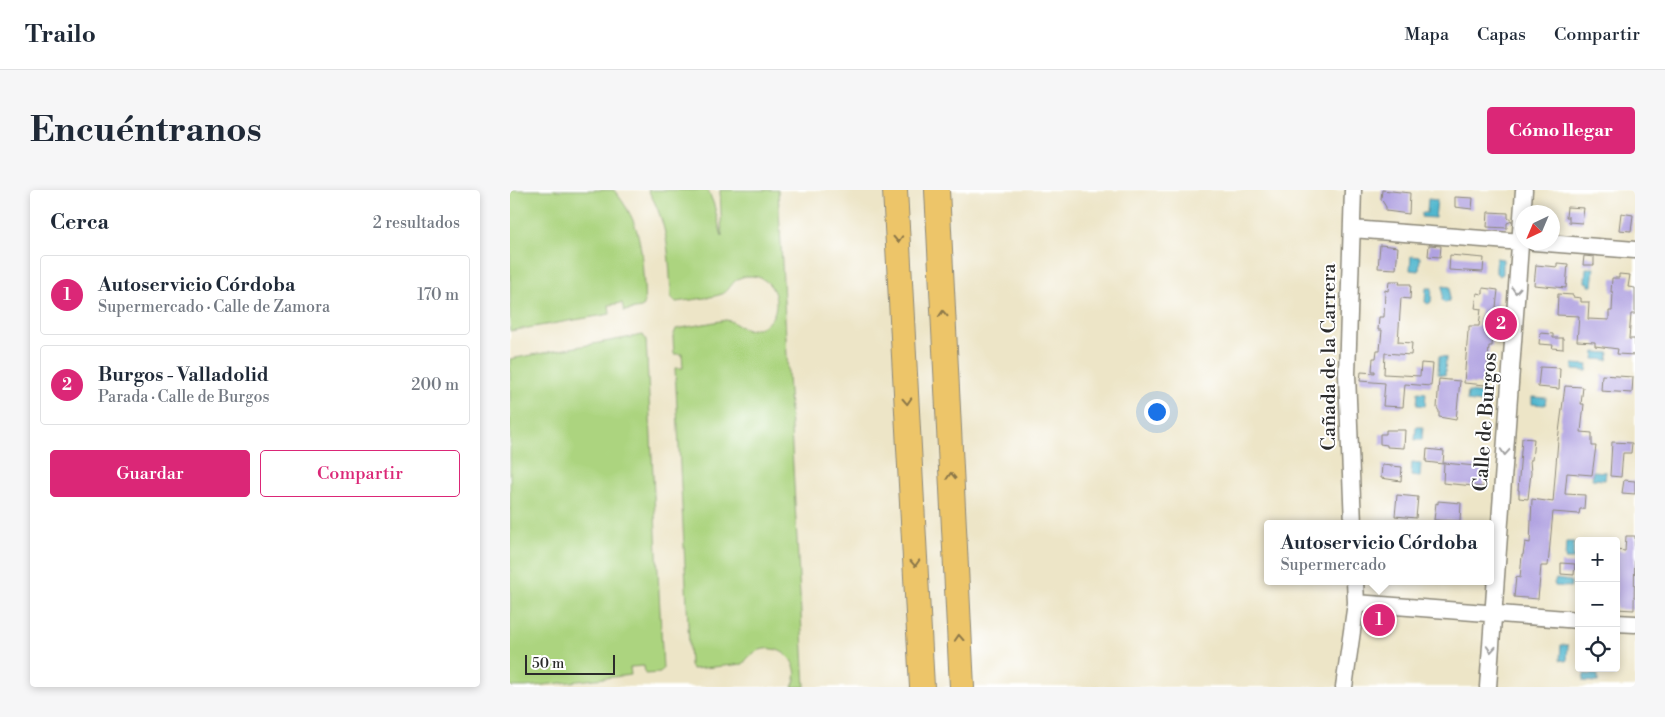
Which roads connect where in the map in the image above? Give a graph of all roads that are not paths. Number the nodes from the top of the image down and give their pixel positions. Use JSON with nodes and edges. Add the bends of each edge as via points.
{"nodes":[{"id":1,"x":895,"y":190,"type":"edge"},
{"id":2,"x":937,"y":190,"type":"edge"},
{"id":3,"x":1353,"y":190,"type":"edge"},
{"id":4,"x":1524,"y":190,"type":"edge"},
{"id":5,"x":1525,"y":205,"type":"edge"},
{"id":6,"x":1352,"y":229,"type":"junction"},
{"id":7,"x":1515,"y":241,"type":"edge"},
{"id":8,"x":1560,"y":244,"type":"edge"},
{"id":9,"x":1525,"y":250,"type":"edge"},
{"id":10,"x":1635,"y":250,"type":"edge"},
{"id":11,"x":1352,"y":520,"type":"edge"},
{"id":12,"x":1355,"y":585,"type":"edge"},
{"id":13,"x":1356,"y":603,"type":"junction"},
{"id":14,"x":1494,"y":614,"type":"junction"},
{"id":15,"x":1575,"y":620,"type":"edge"},
{"id":16,"x":1620,"y":623,"type":"edge"},
{"id":17,"x":1635,"y":624,"type":"edge"},
{"id":18,"x":922,"y":687,"type":"edge"},
{"id":19,"x":962,"y":687,"type":"edge"},
{"id":20,"x":1344,"y":687,"type":"edge"},
{"id":21,"x":1488,"y":687,"type":"edge"}],
"edges":[{"from":1,"to":18,"type":"highway","one_way":true},
{"from":19,"to":2,"type":"highway","one_way":true},
{"from":3,"to":6,"type":"street","name":"Cañada de la Carrera"},
{"from":4,"to":5,"type":"street","name":"Calle de Burgos"},
{"from":6,"to":7,"type":"street"},
{"from":6,"to":11,"type":"street","name":"Cañada de la Carrera","via":[[1347,375]]},
{"from":8,"to":10,"type":"street"},
{"from":9,"to":14,"type":"street","name":"Calle de Burgos","one_way":true},
{"from":12,"to":13,"type":"street"},
{"from":13,"to":14,"type":"street"},
{"from":13,"to":20,"type":"street"},
{"from":14,"to":15,"type":"street"},
{"from":14,"to":21,"type":"street","name":"Calle de Burgos","one_way":true},
{"from":16,"to":17,"type":"street"}]}
